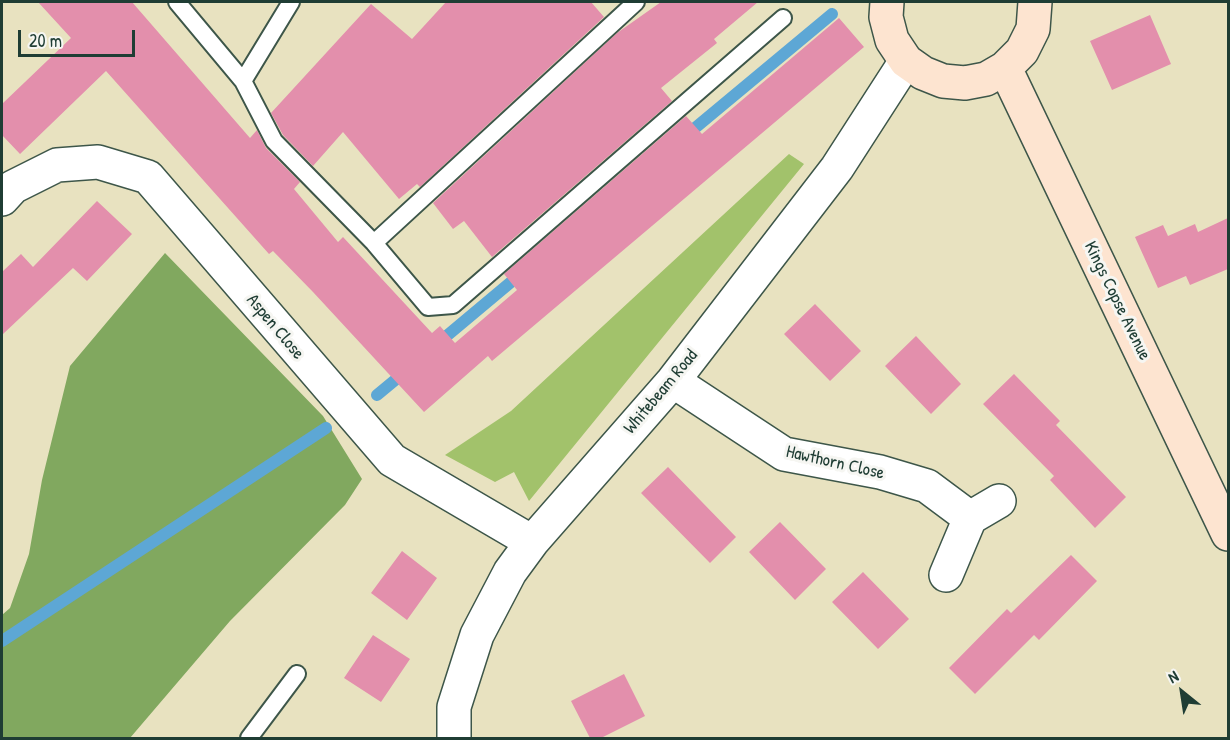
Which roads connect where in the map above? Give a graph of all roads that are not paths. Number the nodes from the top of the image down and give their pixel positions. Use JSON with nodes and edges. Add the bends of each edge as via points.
{"nodes":[{"id":1,"x":177,"y":2,"type":"edge"},
{"id":2,"x":291,"y":2,"type":"edge"},
{"id":3,"x":636,"y":2,"type":"edge"},
{"id":4,"x":887,"y":2,"type":"edge"},
{"id":5,"x":1035,"y":2,"type":"edge"},
{"id":6,"x":783,"y":18,"type":"dead end"},
{"id":7,"x":906,"y":61,"type":"junction"},
{"id":8,"x":1005,"y":68,"type":"junction"},
{"id":9,"x":243,"y":81,"type":"junction"},
{"id":10,"x":5,"y":187,"type":"edge"},
{"id":11,"x":374,"y":243,"type":"junction"},
{"id":12,"x":673,"y":381,"type":"junction"},
{"id":13,"x":999,"y":501,"type":"dead end"},
{"id":14,"x":969,"y":518,"type":"junction"},
{"id":15,"x":1228,"y":534,"type":"edge"},
{"id":16,"x":532,"y":542,"type":"junction"},
{"id":17,"x":946,"y":575,"type":"dead end"},
{"id":18,"x":297,"y":674,"type":"dead end"},
{"id":19,"x":249,"y":738,"type":"edge"},
{"id":20,"x":454,"y":738,"type":"edge"}],
"edges":[{"from":1,"to":9,"type":"lane"},
{"from":2,"to":9,"type":"lane"},
{"from":3,"to":11,"type":"lane"},
{"from":4,"to":7,"type":"street","via":[[892,40]]},
{"from":5,"to":8,"type":"street","via":[[1033,29],[1022,51]]},
{"from":6,"to":11,"type":"lane","via":[[453,305],[428,307]]},
{"from":7,"to":8,"type":"street","via":[[923,73],[954,82],[986,79]]},
{"from":7,"to":12,"type":"street","name":"Whitebeam Road","via":[[837,168]]},
{"from":8,"to":15,"type":"street","name":"Kings Copse Avenue"},
{"from":9,"to":11,"type":"lane","via":[[274,141]]},
{"from":10,"to":16,"type":"street","name":"Aspen Close","via":[[57,165],[98,162],[148,177],[392,460]]},
{"from":12,"to":14,"type":"street","name":"Hawthorn Close","via":[[784,454],[880,472],[927,486]]},
{"from":12,"to":16,"type":"street","name":"Whitebeam Road"},
{"from":13,"to":14,"type":"street"},
{"from":14,"to":17,"type":"street"},
{"from":16,"to":20,"type":"street","name":"Whitebeam Road","via":[[510,572],[477,635],[454,707]]},
{"from":18,"to":19,"type":"lane"}]}
